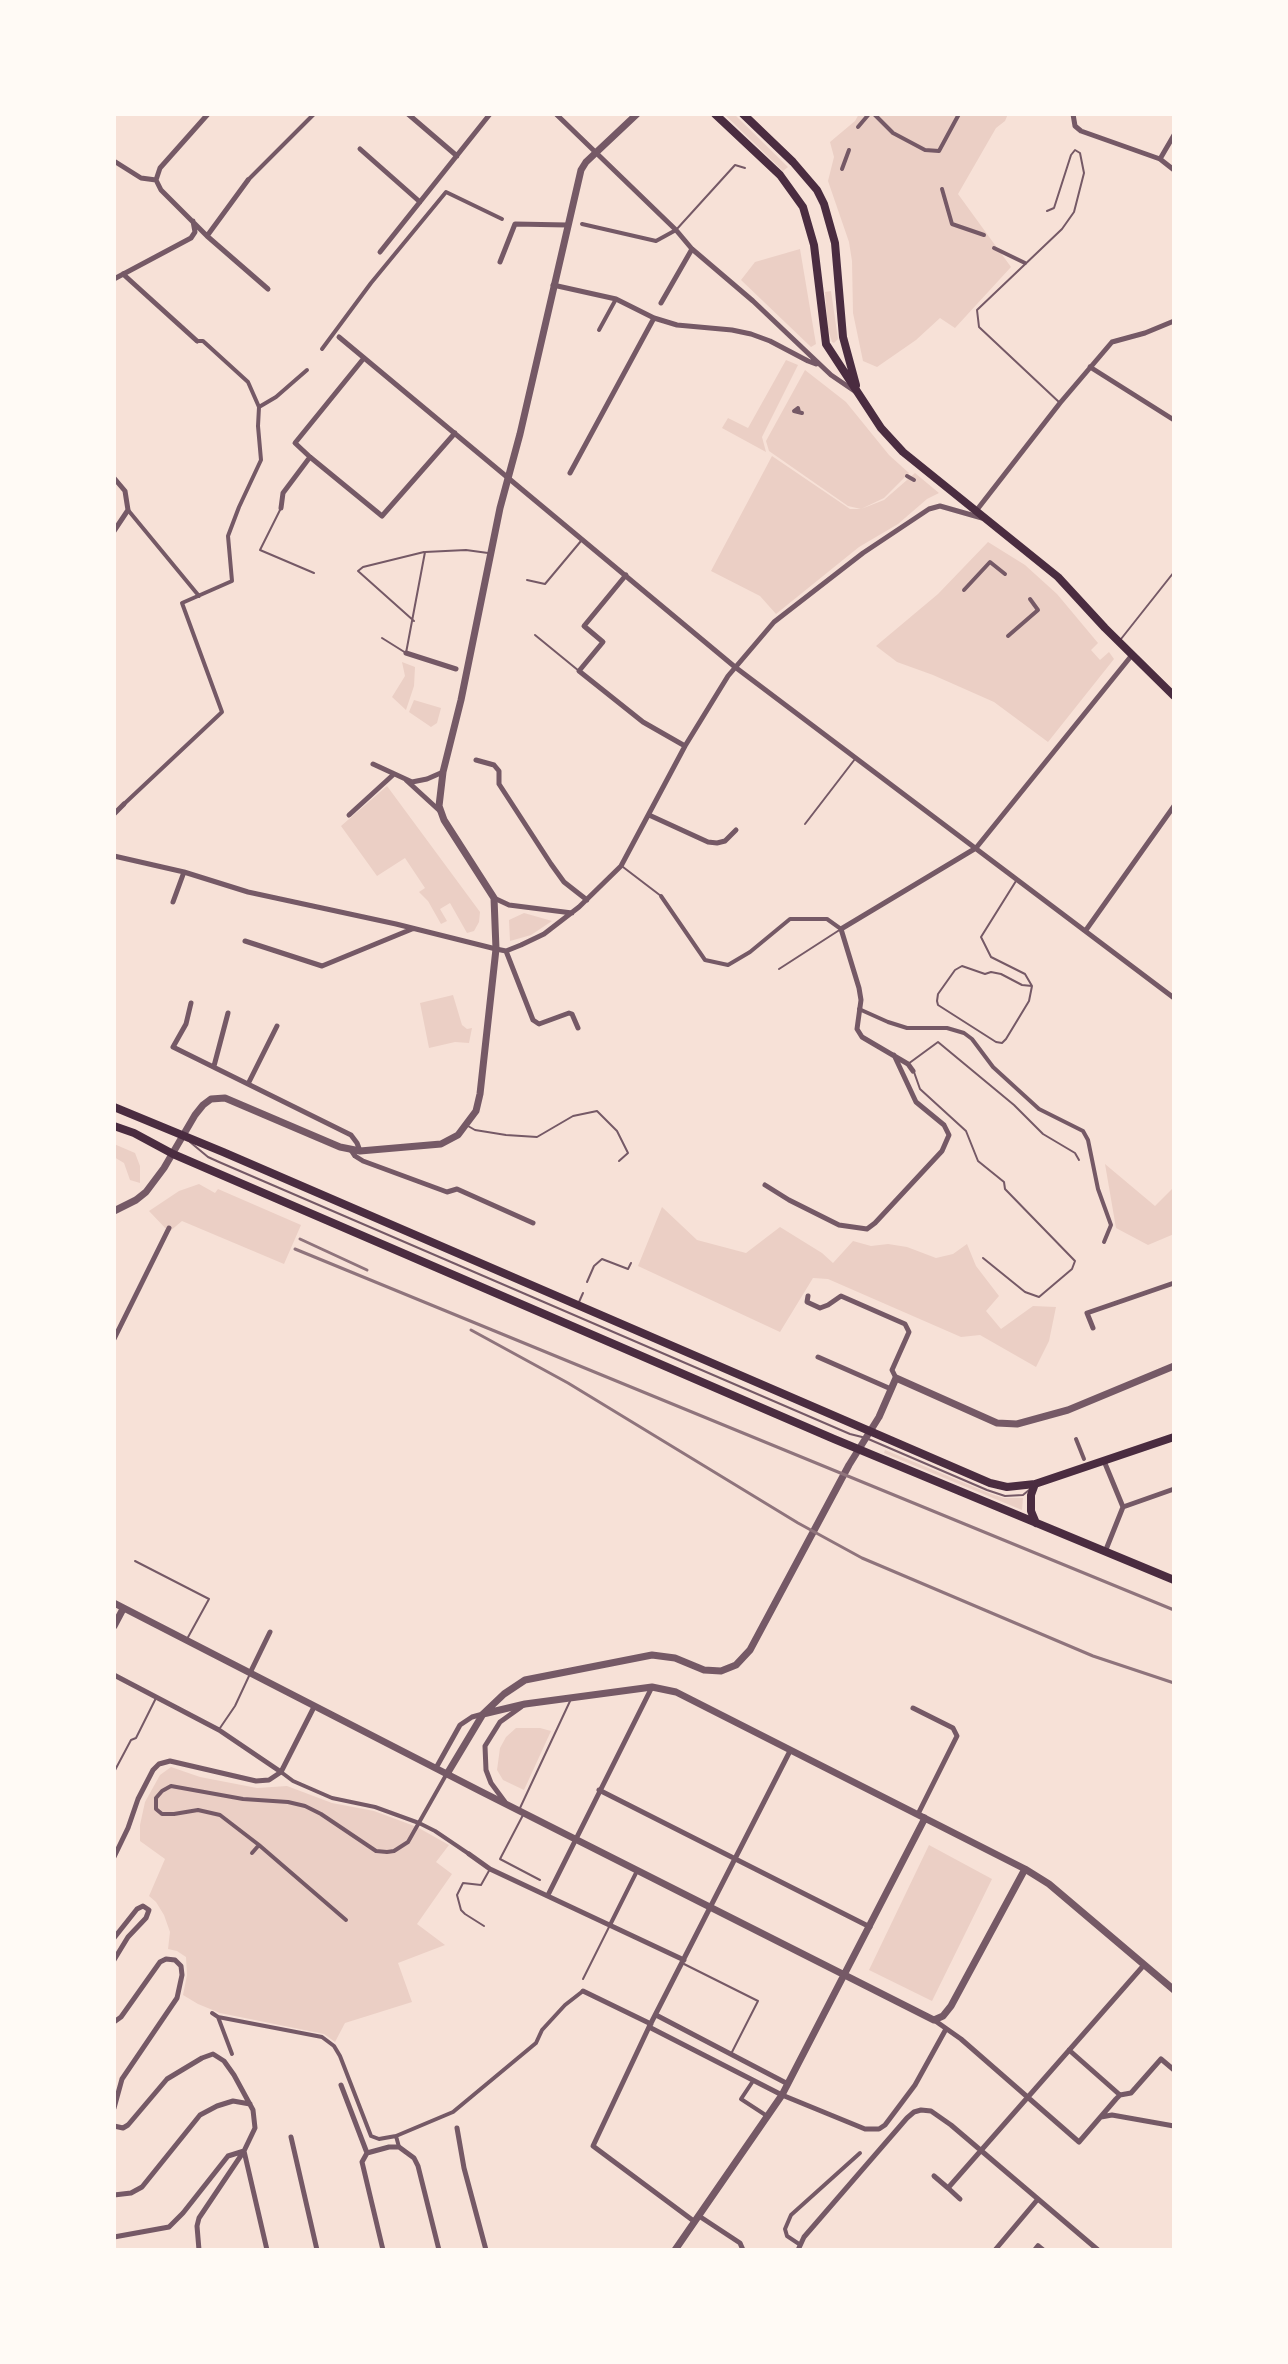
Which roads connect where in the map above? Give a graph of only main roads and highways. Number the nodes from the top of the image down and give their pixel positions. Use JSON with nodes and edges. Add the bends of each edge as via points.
{"nodes":[{"id":1,"x":715,"y":114,"type":"edge"},
{"id":2,"x":743,"y":114,"type":"edge"},
{"id":3,"x":859,"y":395,"type":"junction"},
{"id":4,"x":1174,"y":696,"type":"edge"},
{"id":5,"x":114,"y":1107,"type":"edge"},
{"id":6,"x":114,"y":1126,"type":"edge"},
{"id":7,"x":1174,"y":1437,"type":"edge"},
{"id":8,"x":1035,"y":1484,"type":"junction"},
{"id":9,"x":1036,"y":1523,"type":"junction"},
{"id":10,"x":1174,"y":1580,"type":"edge"}],
"edges":[{"from":1,"to":3,"type":"main road","via":[[780,175],[803,207],[814,245],[826,344]]},
{"from":2,"to":3,"type":"main road","via":[[793,162],[824,204],[835,243],[843,337]]},
{"from":3,"to":4,"type":"main road","via":[[891,441],[1058,577]]},
{"from":5,"to":8,"type":"main road","via":[[869,1434],[990,1483],[1007,1487]]},
{"from":6,"to":9,"type":"main road"},
{"from":7,"to":8,"type":"main road"},
{"from":8,"to":9,"type":"main road","via":[[1031,1511]]},
{"from":9,"to":10,"type":"main road"}]}
